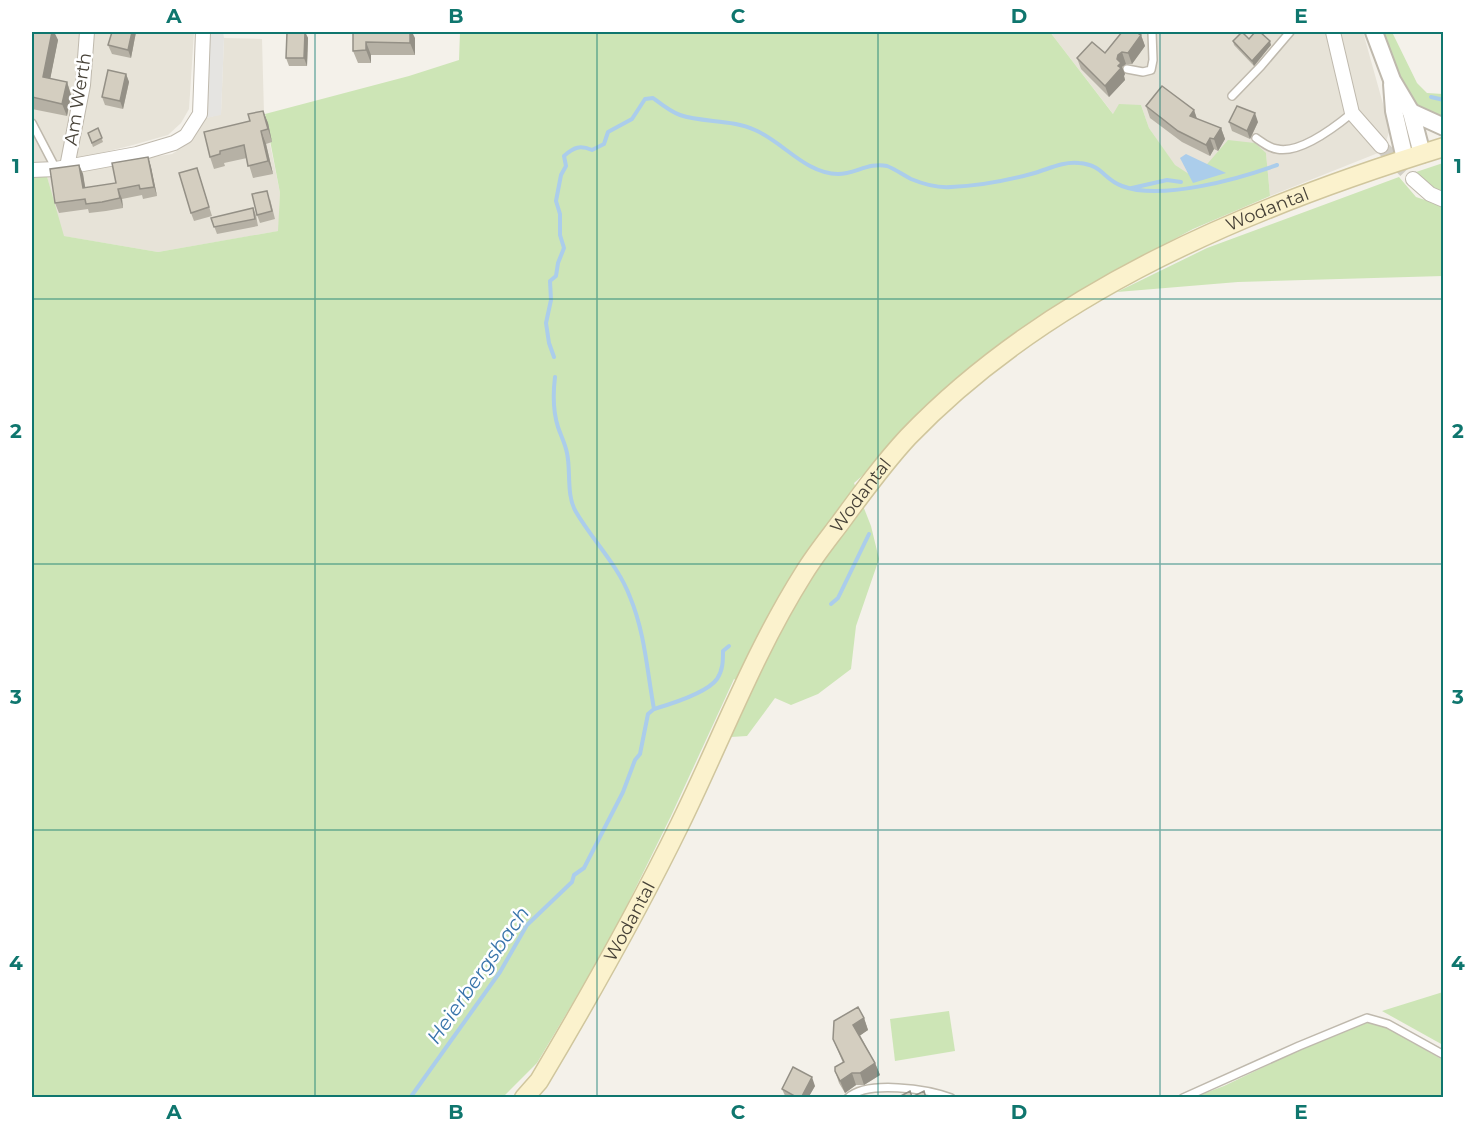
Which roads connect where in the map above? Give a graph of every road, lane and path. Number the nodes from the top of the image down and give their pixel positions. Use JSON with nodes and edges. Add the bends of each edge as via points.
{"nodes":[{"id":1,"x":87,"y":32,"type":"edge"},
{"id":2,"x":203,"y":32,"type":"edge"},
{"id":3,"x":1152,"y":32,"type":"edge"},
{"id":4,"x":1290,"y":32,"type":"edge"},
{"id":5,"x":1333,"y":32,"type":"edge"},
{"id":6,"x":1374,"y":32,"type":"edge"},
{"id":7,"x":1127,"y":69,"type":"dead end"},
{"id":8,"x":1392,"y":80,"type":"junction"},
{"id":9,"x":1232,"y":96,"type":"dead end"},
{"id":10,"x":1411,"y":112,"type":"junction"},
{"id":11,"x":1352,"y":113,"type":"junction"},
{"id":12,"x":32,"y":123,"type":"edge"},
{"id":13,"x":1443,"y":127,"type":"edge"},
{"id":14,"x":1256,"y":138,"type":"dead end"},
{"id":15,"x":1380,"y":146,"type":"tunnel mouth"},
{"id":16,"x":1443,"y":147,"type":"edge"},
{"id":17,"x":1413,"y":157,"type":"junction"},
{"id":18,"x":61,"y":168,"type":"junction"},
{"id":19,"x":32,"y":170,"type":"edge"},
{"id":20,"x":1413,"y":179,"type":"tunnel mouth"},
{"id":21,"x":1443,"y":200,"type":"edge"},
{"id":22,"x":1443,"y":1055,"type":"edge"},
{"id":23,"x":524,"y":1098,"type":"edge"},
{"id":24,"x":848,"y":1098,"type":"edge"},
{"id":25,"x":951,"y":1098,"type":"edge"},
{"id":26,"x":1183,"y":1098,"type":"edge"}],
"edges":[{"from":1,"to":18,"type":"street","name":"Am Werth","via":[[83,86]]},
{"from":2,"to":18,"type":"street","via":[[200,114],[186,136],[137,154]]},
{"from":3,"to":7,"type":"lane","via":[[1154,60],[1150,70]]},
{"from":4,"to":9,"type":"lane"},
{"from":5,"to":11,"type":"street"},
{"from":6,"to":8,"type":"street"},
{"from":8,"to":10,"type":"street"},
{"from":8,"to":17,"type":"street","via":[[1394,111]]},
{"from":10,"to":13,"type":"street"},
{"from":10,"to":17,"type":"street"},
{"from":11,"to":14,"type":"lane","via":[[1315,140],[1290,148],[1279,150]]},
{"from":11,"to":15,"type":"street"},
{"from":12,"to":18,"type":"lane"},
{"from":16,"to":17,"type":"main road","name":"Wodantal"},
{"from":17,"to":23,"type":"main road","name":"Wodantal","via":[[1251,217],[1086,297],[1008,349],[909,436],[875,474],[805,572],[769,635],[681,823],[613,955],[539,1081]]},
{"from":18,"to":19,"type":"street"},
{"from":20,"to":21,"type":"street"},
{"from":22,"to":26,"type":"lane","via":[[1388,1024],[1368,1018]]},
{"from":24,"to":25,"type":"lane","via":[[868,1090],[889,1088],[917,1089]]}]}
